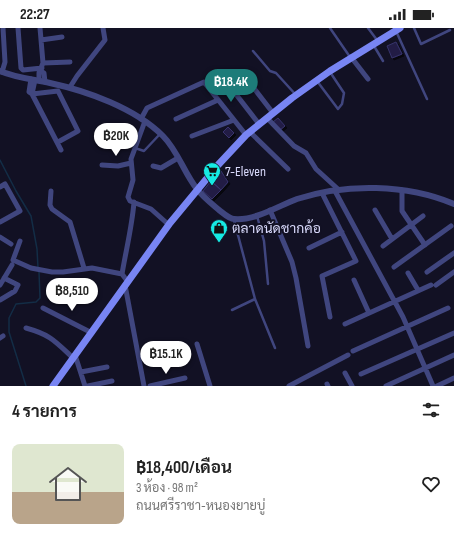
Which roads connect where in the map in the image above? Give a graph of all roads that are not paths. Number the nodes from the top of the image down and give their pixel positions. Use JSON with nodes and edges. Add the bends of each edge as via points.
{"nodes":[{"id":1,"x":3,"y":28,"type":"edge"},
{"id":2,"x":18,"y":28,"type":"edge"},
{"id":3,"x":40,"y":28,"type":"edge"},
{"id":4,"x":103,"y":28,"type":"edge"},
{"id":5,"x":330,"y":28,"type":"edge"},
{"id":6,"x":368,"y":28,"type":"edge"},
{"id":7,"x":414,"y":28,"type":"edge"},
{"id":8,"x":398,"y":29,"type":"edge"},
{"id":9,"x":450,"y":30,"type":"dead end"},
{"id":10,"x":2,"y":37,"type":"edge"},
{"id":11,"x":62,"y":38,"type":"dead end"},
{"id":12,"x":41,"y":40,"type":"junction"},
{"id":13,"x":375,"y":42,"type":"junction"},
{"id":14,"x":253,"y":51,"type":"dead end"},
{"id":15,"x":4,"y":55,"type":"junction"},
{"id":16,"x":351,"y":57,"type":"junction"},
{"id":17,"x":383,"y":61,"type":"dead end"},
{"id":18,"x":0,"y":62,"type":"edge"},
{"id":19,"x":70,"y":62,"type":"dead end"},
{"id":20,"x":42,"y":67,"type":"junction"},
{"id":21,"x":1,"y":71,"type":"edge"},
{"id":22,"x":330,"y":71,"type":"junction"},
{"id":23,"x":246,"y":78,"type":"dead end"},
{"id":24,"x":368,"y":79,"type":"dead end"},
{"id":25,"x":37,"y":80,"type":"junction"},
{"id":26,"x":317,"y":80,"type":"junction"},
{"id":27,"x":228,"y":84,"type":"dead end"},
{"id":28,"x":70,"y":88,"type":"junction"},
{"id":29,"x":32,"y":94,"type":"junction"},
{"id":30,"x":296,"y":95,"type":"junction"},
{"id":31,"x":427,"y":99,"type":"dead end"},
{"id":32,"x":218,"y":100,"type":"junction"},
{"id":33,"x":270,"y":115,"type":"junction"},
{"id":34,"x":176,"y":119,"type":"dead end"},
{"id":35,"x":143,"y":120,"type":"junction"},
{"id":36,"x":234,"y":120,"type":"junction"},
{"id":37,"x":259,"y":124,"type":"junction"},
{"id":38,"x":160,"y":133,"type":"junction"},
{"id":39,"x":248,"y":133,"type":"junction"},
{"id":40,"x":192,"y":136,"type":"dead end"},
{"id":41,"x":58,"y":142,"type":"junction"},
{"id":42,"x":138,"y":149,"type":"dead end"},
{"id":43,"x":61,"y":150,"type":"dead end"},
{"id":44,"x":178,"y":158,"type":"junction"},
{"id":45,"x":132,"y":163,"type":"junction"},
{"id":46,"x":102,"y":165,"type":"dead end"},
{"id":47,"x":153,"y":166,"type":"dead end"},
{"id":48,"x":288,"y":169,"type":"dead end"},
{"id":49,"x":0,"y":187,"type":"edge"},
{"id":50,"x":197,"y":189,"type":"junction"},
{"id":51,"x":402,"y":190,"type":"junction"},
{"id":52,"x":50,"y":191,"type":"dead end"},
{"id":53,"x":337,"y":191,"type":"junction"},
{"id":54,"x":322,"y":193,"type":"junction"},
{"id":55,"x":134,"y":202,"type":"junction"},
{"id":56,"x":454,"y":204,"type":"edge"},
{"id":57,"x":270,"y":210,"type":"junction"},
{"id":58,"x":375,"y":210,"type":"dead end"},
{"id":59,"x":257,"y":216,"type":"junction"},
{"id":60,"x":424,"y":216,"type":"dead end"},
{"id":61,"x":234,"y":219,"type":"junction"},
{"id":62,"x":0,"y":222,"type":"edge"},
{"id":63,"x":169,"y":225,"type":"junction"},
{"id":64,"x":412,"y":225,"type":"junction"},
{"id":65,"x":451,"y":226,"type":"dead end"},
{"id":66,"x":342,"y":232,"type":"junction"},
{"id":67,"x":0,"y":237,"type":"edge"},
{"id":68,"x":392,"y":239,"type":"junction"},
{"id":69,"x":20,"y":241,"type":"dead end"},
{"id":70,"x":12,"y":244,"type":"dead end"},
{"id":71,"x":425,"y":245,"type":"junction"},
{"id":72,"x":383,"y":246,"type":"dead end"},
{"id":73,"x":309,"y":248,"type":"dead end"},
{"id":74,"x":454,"y":253,"type":"edge"},
{"id":75,"x":12,"y":265,"type":"dead end"},
{"id":76,"x":84,"y":268,"type":"junction"},
{"id":77,"x":394,"y":268,"type":"dead end"},
{"id":78,"x":427,"y":272,"type":"dead end"},
{"id":79,"x":454,"y":272,"type":"edge"},
{"id":80,"x":0,"y":273,"type":"edge"},
{"id":81,"x":408,"y":273,"type":"dead end"},
{"id":82,"x":122,"y":274,"type":"junction"},
{"id":83,"x":5,"y":277,"type":"junction"},
{"id":84,"x":354,"y":280,"type":"dead end"},
{"id":85,"x":127,"y":284,"type":"junction"},
{"id":86,"x":268,"y":284,"type":"dead end"},
{"id":87,"x":0,"y":285,"type":"edge"},
{"id":88,"x":418,"y":290,"type":"junction"},
{"id":89,"x":255,"y":299,"type":"junction"},
{"id":90,"x":0,"y":300,"type":"edge"},
{"id":91,"x":394,"y":302,"type":"junction"},
{"id":92,"x":43,"y":308,"type":"dead end"},
{"id":93,"x":448,"y":308,"type":"dead end"},
{"id":94,"x":232,"y":310,"type":"dead end"},
{"id":95,"x":369,"y":313,"type":"junction"},
{"id":96,"x":330,"y":317,"type":"dead end"},
{"id":97,"x":345,"y":324,"type":"dead end"},
{"id":98,"x":407,"y":326,"type":"junction"},
{"id":99,"x":26,"y":328,"type":"dead end"},
{"id":100,"x":92,"y":333,"type":"junction"},
{"id":101,"x":454,"y":333,"type":"edge"},
{"id":102,"x":197,"y":344,"type":"dead end"},
{"id":103,"x":308,"y":346,"type":"dead end"},
{"id":104,"x":275,"y":348,"type":"dead end"},
{"id":105,"x":418,"y":349,"type":"junction"},
{"id":106,"x":354,"y":351,"type":"dead end"},
{"id":107,"x":348,"y":355,"type":"dead end"},
{"id":108,"x":454,"y":355,"type":"edge"},
{"id":109,"x":74,"y":357,"type":"junction"},
{"id":110,"x":107,"y":367,"type":"dead end"},
{"id":111,"x":426,"y":368,"type":"junction"},
{"id":112,"x":80,"y":372,"type":"junction"},
{"id":113,"x":345,"y":373,"type":"dead end"},
{"id":114,"x":361,"y":374,"type":"dead end"},
{"id":115,"x":185,"y":378,"type":"dead end"},
{"id":116,"x":454,"y":378,"type":"edge"},
{"id":117,"x":112,"y":380,"type":"dead end"},
{"id":118,"x":53,"y":386,"type":"edge"},
{"id":119,"x":86,"y":386,"type":"edge"},
{"id":120,"x":144,"y":386,"type":"edge"},
{"id":121,"x":150,"y":386,"type":"edge"},
{"id":122,"x":210,"y":386,"type":"edge"},
{"id":123,"x":289,"y":386,"type":"edge"},
{"id":124,"x":352,"y":386,"type":"edge"},
{"id":125,"x":386,"y":386,"type":"edge"},
{"id":126,"x":434,"y":386,"type":"edge"},
{"id":127,"x":437,"y":386,"type":"edge"}],
"edges":[{"from":1,"to":10,"type":"street"},
{"from":2,"to":20,"type":"street","via":[[22,70]]},
{"from":3,"to":12,"type":"street"},
{"from":4,"to":28,"type":"street","via":[[105,40]]},
{"from":5,"to":16,"type":"lane"},
{"from":6,"to":13,"type":"lane"},
{"from":7,"to":9,"type":"lane","via":[[421,44]]},
{"from":8,"to":13,"type":"main road"},
{"from":8,"to":31,"type":"lane"},
{"from":10,"to":15,"type":"street"},
{"from":11,"to":12,"type":"street"},
{"from":12,"to":20,"type":"street"},
{"from":13,"to":16,"type":"main road"},
{"from":13,"to":17,"type":"lane"},
{"from":14,"to":30,"type":"lane"},
{"from":15,"to":18,"type":"street"},
{"from":15,"to":21,"type":"street","via":[[5,62]]},
{"from":16,"to":22,"type":"main road"},
{"from":16,"to":24,"type":"street"},
{"from":19,"to":20,"type":"street"},
{"from":20,"to":25,"type":"street"},
{"from":21,"to":25,"type":"street","via":[[12,76]]},
{"from":22,"to":26,"type":"main road"},
{"from":22,"to":26,"type":"lane","via":[[344,92],[342,104],[338,109]]},
{"from":23,"to":33,"type":"street"},
{"from":25,"to":28,"type":"street"},
{"from":25,"to":29,"type":"street","via":[[29,92]]},
{"from":26,"to":30,"type":"main road"},
{"from":27,"to":37,"type":"street"},
{"from":28,"to":35,"type":"street","via":[[81,90]]},
{"from":29,"to":41,"type":"street"},
{"from":29,"to":41,"type":"street","via":[[58,92],[78,131]]},
{"from":30,"to":33,"type":"main road"},
{"from":32,"to":34,"type":"street"},
{"from":32,"to":35,"type":"street","via":[[204,82],[147,108]]},
{"from":32,"to":36,"type":"street"},
{"from":33,"to":37,"type":"main road"},
{"from":33,"to":53,"type":"street","via":[[294,146],[306,153],[316,169]]},
{"from":35,"to":38,"type":"street"},
{"from":35,"to":45,"type":"street"},
{"from":36,"to":39,"type":"street"},
{"from":36,"to":40,"type":"street"},
{"from":37,"to":39,"type":"main road"},
{"from":38,"to":42,"type":"lane","via":[[144,150]]},
{"from":38,"to":44,"type":"street"},
{"from":39,"to":48,"type":"street"},
{"from":39,"to":50,"type":"main road"},
{"from":41,"to":43,"type":"street"},
{"from":44,"to":47,"type":"street","via":[[161,168]]},
{"from":44,"to":50,"type":"street"},
{"from":45,"to":46,"type":"street","via":[[118,166]]},
{"from":45,"to":55,"type":"street","via":[[133,180],[128,197]]},
{"from":49,"to":62,"type":"street","via":[[5,184],[20,210]]},
{"from":50,"to":61,"type":"street","via":[[225,215]]},
{"from":50,"to":63,"type":"main road"},
{"from":51,"to":53,"type":"street"},
{"from":51,"to":56,"type":"street","via":[[436,196]]},
{"from":51,"to":64,"type":"street","via":[[402,211]]},
{"from":52,"to":76,"type":"street","via":[[52,209],[70,222]]},
{"from":53,"to":54,"type":"street"},
{"from":53,"to":91,"type":"street"},
{"from":54,"to":57,"type":"street"},
{"from":54,"to":66,"type":"street"},
{"from":55,"to":63,"type":"street","via":[[151,209]]},
{"from":55,"to":82,"type":"street","via":[[132,229],[125,249]]},
{"from":57,"to":59,"type":"street"},
{"from":57,"to":103,"type":"street","via":[[296,278]]},
{"from":58,"to":68,"type":"street"},
{"from":59,"to":61,"type":"street"},
{"from":59,"to":86,"type":"lane","via":[[264,241]]},
{"from":60,"to":64,"type":"street"},
{"from":61,"to":89,"type":"lane"},
{"from":63,"to":85,"type":"main road"},
{"from":64,"to":68,"type":"street"},
{"from":64,"to":71,"type":"street"},
{"from":65,"to":71,"type":"street"},
{"from":66,"to":73,"type":"street"},
{"from":66,"to":96,"type":"street","via":[[356,261],[322,276]]},
{"from":67,"to":70,"type":"street"},
{"from":68,"to":72,"type":"street"},
{"from":69,"to":76,"type":"street","via":[[13,260],[31,268],[63,272]]},
{"from":71,"to":77,"type":"street"},
{"from":74,"to":78,"type":"street"},
{"from":75,"to":83,"type":"street"},
{"from":76,"to":82,"type":"street"},
{"from":79,"to":88,"type":"street","via":[[434,285]]},
{"from":80,"to":83,"type":"street"},
{"from":81,"to":88,"type":"street"},
{"from":82,"to":85,"type":"street"},
{"from":83,"to":87,"type":"street"},
{"from":83,"to":90,"type":"street","via":[[18,284],[15,291]]},
{"from":84,"to":95,"type":"street"},
{"from":85,"to":100,"type":"main road"},
{"from":85,"to":120,"type":"street"},
{"from":88,"to":91,"type":"street"},
{"from":89,"to":94,"type":"lane"},
{"from":89,"to":104,"type":"lane"},
{"from":91,"to":95,"type":"street"},
{"from":91,"to":98,"type":"street"},
{"from":92,"to":100,"type":"street"},
{"from":93,"to":98,"type":"street"},
{"from":95,"to":97,"type":"street"},
{"from":98,"to":105,"type":"street"},
{"from":98,"to":106,"type":"street"},
{"from":99,"to":109,"type":"street","via":[[44,333]]},
{"from":100,"to":109,"type":"main road"},
{"from":101,"to":105,"type":"street"},
{"from":102,"to":122,"type":"street"},
{"from":105,"to":111,"type":"street"},
{"from":105,"to":114,"type":"street"},
{"from":107,"to":123,"type":"street"},
{"from":108,"to":111,"type":"street"},
{"from":109,"to":112,"type":"street"},
{"from":109,"to":118,"type":"main road"},
{"from":110,"to":112,"type":"street"},
{"from":111,"to":125,"type":"street"},
{"from":111,"to":126,"type":"street"},
{"from":112,"to":119,"type":"street"},
{"from":113,"to":124,"type":"street"},
{"from":115,"to":121,"type":"street"},
{"from":116,"to":127,"type":"street"},
{"from":117,"to":119,"type":"street"}]}
